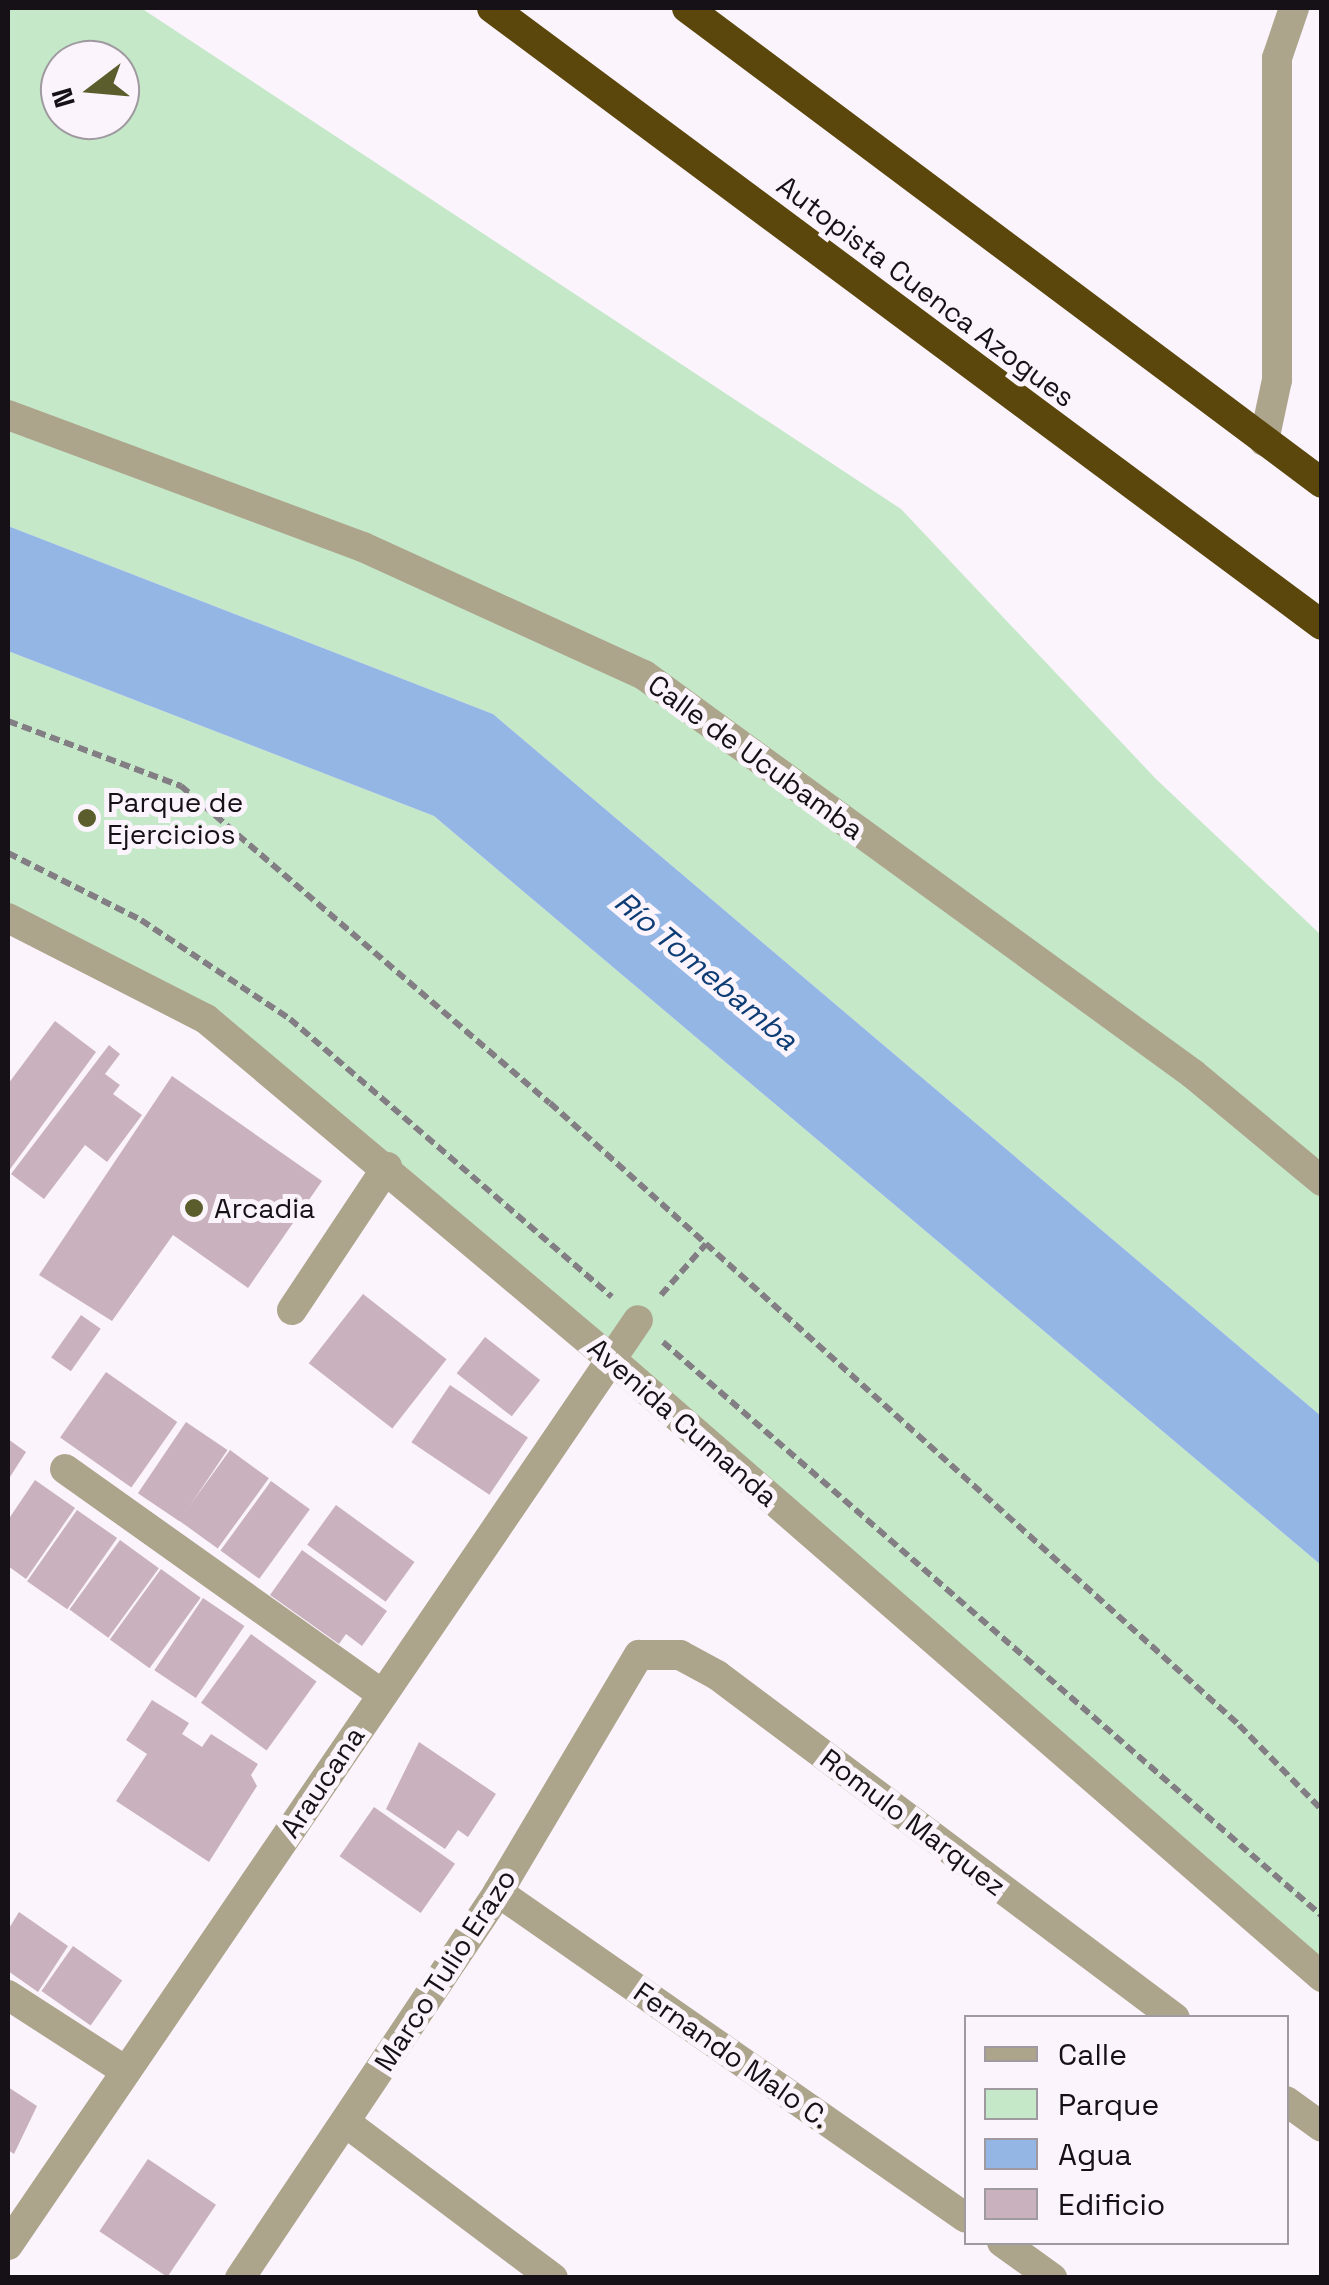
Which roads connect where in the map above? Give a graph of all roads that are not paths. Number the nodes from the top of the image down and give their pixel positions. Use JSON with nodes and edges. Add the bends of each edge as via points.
{"nodes":[{"id":1,"x":492,"y":8,"type":"edge"},
{"id":2,"x":687,"y":8,"type":"edge"},
{"id":3,"x":1294,"y":8,"type":"edge"},
{"id":4,"x":8,"y":415,"type":"edge"},
{"id":5,"x":1264,"y":440,"type":"junction"},
{"id":6,"x":1322,"y":483,"type":"edge"},
{"id":7,"x":1322,"y":625,"type":"edge"},
{"id":8,"x":8,"y":918,"type":"edge"},
{"id":9,"x":387,"y":1167,"type":"junction"},
{"id":10,"x":1322,"y":1181,"type":"edge"},
{"id":11,"x":292,"y":1310,"type":"dead end"},
{"id":12,"x":638,"y":1320,"type":"road end"},
{"id":13,"x":612,"y":1360,"type":"junction"},
{"id":14,"x":65,"y":1469,"type":"dead end"},
{"id":15,"x":639,"y":1655,"type":"joint"},
{"id":16,"x":382,"y":1694,"type":"junction"},
{"id":17,"x":498,"y":1892,"type":"junction"},
{"id":18,"x":1322,"y":1977,"type":"edge"},
{"id":19,"x":8,"y":1995,"type":"edge"},
{"id":20,"x":1171,"y":2015,"type":"edge"},
{"id":21,"x":124,"y":2070,"type":"junction"},
{"id":22,"x":1289,"y":2103,"type":"edge"},
{"id":23,"x":345,"y":2122,"type":"junction"},
{"id":24,"x":1322,"y":2127,"type":"edge"},
{"id":25,"x":18,"y":2209,"type":"edge"},
{"id":26,"x":964,"y":2217,"type":"edge"},
{"id":27,"x":8,"y":2245,"type":"edge"},
{"id":28,"x":1006,"y":2245,"type":"edge"},
{"id":29,"x":240,"y":2278,"type":"edge"},
{"id":30,"x":553,"y":2278,"type":"edge"},
{"id":31,"x":1052,"y":2278,"type":"edge"}],
"edges":[{"from":1,"to":7,"type":"highway","name":"Autopista Cuenca Azogues"},
{"from":2,"to":5,"type":"highway"},
{"from":3,"to":5,"type":"street","via":[[1277,58],[1277,380]]},
{"from":4,"to":10,"type":"street","name":"Calle de Ucubamba","via":[[362,547],[644,676],[1194,1074]]},
{"from":5,"to":6,"type":"highway"},
{"from":8,"to":9,"type":"street","name":"Avenida Cumanda","via":[[206,1019]]},
{"from":9,"to":11,"type":"street"},
{"from":9,"to":13,"type":"street","name":"Avenida Cumanda"},
{"from":12,"to":13,"type":"street","name":"Araucana"},
{"from":13,"to":16,"type":"street","name":"Araucana"},
{"from":13,"to":18,"type":"street","name":"Avenida Cumanda"},
{"from":14,"to":16,"type":"street"},
{"from":15,"to":17,"type":"street","name":"Marco Tulio Erazo"},
{"from":15,"to":20,"type":"street","name":"Romulo Marquez","via":[[680,1655],[717,1675]]},
{"from":16,"to":21,"type":"street","name":"Araucana"},
{"from":17,"to":23,"type":"street","name":"Marco Tulio Erazo"},
{"from":17,"to":26,"type":"street","name":"Fernando Malo C."},
{"from":19,"to":21,"type":"street"},
{"from":21,"to":25,"type":"street","name":"Araucana"},
{"from":22,"to":24,"type":"street"},
{"from":23,"to":29,"type":"street","name":"Marco Tulio Erazo"},
{"from":23,"to":30,"type":"street"},
{"from":25,"to":27,"type":"street","name":"Araucana"},
{"from":28,"to":31,"type":"street"}]}
